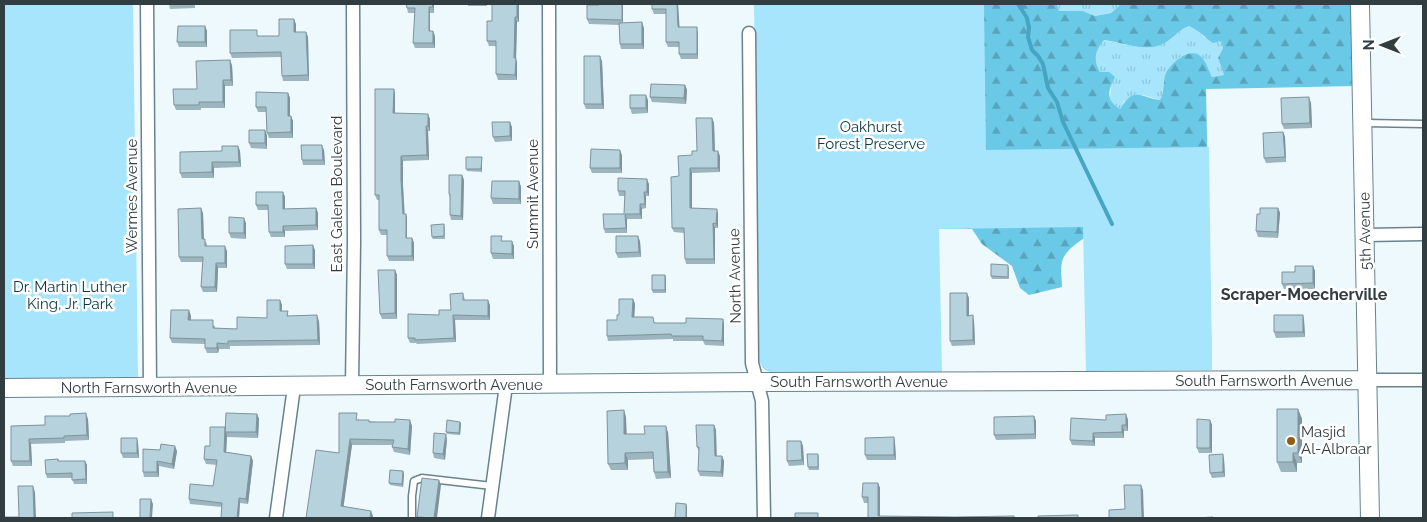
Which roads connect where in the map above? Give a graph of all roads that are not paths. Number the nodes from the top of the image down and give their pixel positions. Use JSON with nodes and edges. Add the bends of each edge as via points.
{"nodes":[{"id":1,"x":147,"y":4,"type":"edge"},
{"id":2,"x":353,"y":4,"type":"edge"},
{"id":3,"x":549,"y":4,"type":"edge"},
{"id":4,"x":1360,"y":4,"type":"edge"},
{"id":5,"x":749,"y":33,"type":"dead end"},
{"id":6,"x":1362,"y":123,"type":"junction"},
{"id":7,"x":1423,"y":124,"type":"edge"},
{"id":8,"x":1423,"y":234,"type":"edge"},
{"id":9,"x":1365,"y":236,"type":"junction"},
{"id":10,"x":1367,"y":380,"type":"junction"},
{"id":11,"x":1423,"y":380,"type":"edge"},
{"id":12,"x":758,"y":382,"type":"junction"},
{"id":13,"x":352,"y":385,"type":"junction"},
{"id":14,"x":506,"y":385,"type":"junction"},
{"id":15,"x":550,"y":385,"type":"junction"},
{"id":16,"x":150,"y":387,"type":"junction"},
{"id":17,"x":294,"y":387,"type":"junction"},
{"id":18,"x":4,"y":388,"type":"edge"},
{"id":19,"x":492,"y":486,"type":"junction"},
{"id":20,"x":276,"y":518,"type":"edge"},
{"id":21,"x":412,"y":518,"type":"edge"},
{"id":22,"x":488,"y":518,"type":"edge"},
{"id":23,"x":764,"y":518,"type":"edge"},
{"id":24,"x":1370,"y":518,"type":"edge"}],
"edges":[{"from":1,"to":16,"type":"street","name":"Wermes Avenue"},
{"from":2,"to":13,"type":"street","name":"East Galena Boulevard"},
{"from":3,"to":15,"type":"street","name":"Summit Avenue"},
{"from":4,"to":6,"type":"street","name":"5th Avenue"},
{"from":5,"to":12,"type":"street","name":"North Avenue","via":[[752,362]]},
{"from":6,"to":7,"type":"lane"},
{"from":6,"to":9,"type":"street","name":"5th Avenue"},
{"from":8,"to":9,"type":"street"},
{"from":9,"to":10,"type":"street","name":"5th Avenue"},
{"from":10,"to":11,"type":"street","name":"South Farnsworth Avenue"},
{"from":10,"to":12,"type":"street","name":"South Farnsworth Avenue"},
{"from":10,"to":24,"type":"street","name":"5th Avenue"},
{"from":12,"to":15,"type":"street","name":"South Farnsworth Avenue"},
{"from":12,"to":23,"type":"street","name":"North Avenue","via":[[762,401]]},
{"from":13,"to":14,"type":"street","name":"South Farnsworth Avenue"},
{"from":13,"to":17,"type":"street","name":"South Farnsworth Avenue"},
{"from":14,"to":15,"type":"street","name":"South Farnsworth Avenue"},
{"from":14,"to":19,"type":"street"},
{"from":16,"to":17,"type":"street","name":"North Farnsworth Avenue"},
{"from":16,"to":18,"type":"street","name":"North Farnsworth Avenue"},
{"from":17,"to":20,"type":"street"},
{"from":19,"to":21,"type":"lane","via":[[422,478],[414,481]]},
{"from":19,"to":22,"type":"street"}]}
